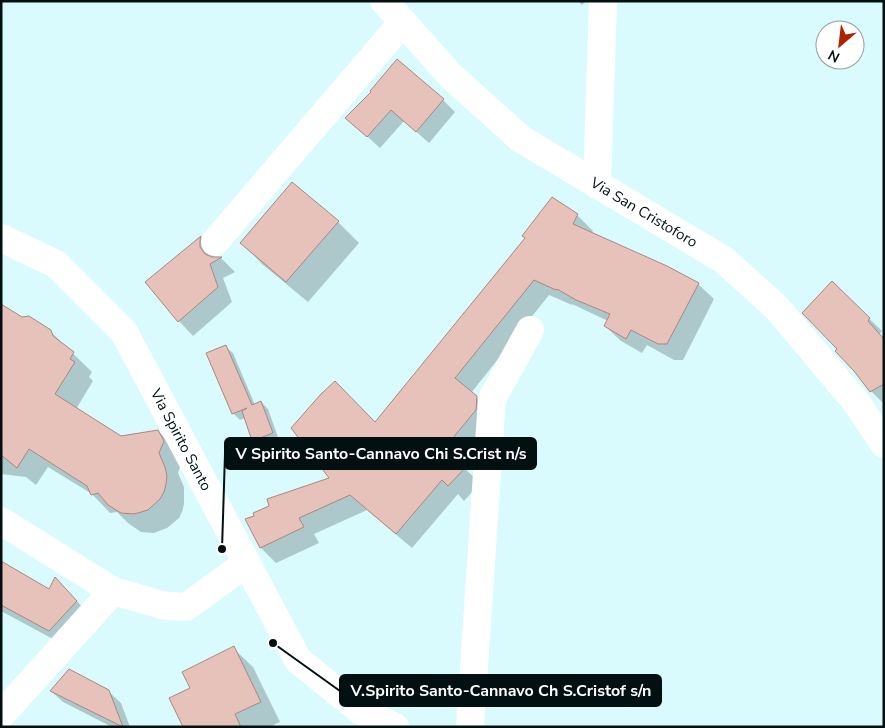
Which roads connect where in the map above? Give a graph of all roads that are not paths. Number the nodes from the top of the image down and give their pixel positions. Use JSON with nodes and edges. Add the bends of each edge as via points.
{"nodes":[{"id":1,"x":384,"y":1,"type":"edge"},
{"id":2,"x":603,"y":1,"type":"edge"},
{"id":3,"x":402,"y":22,"type":"junction"},
{"id":4,"x":598,"y":185,"type":"junction"},
{"id":5,"x":1,"y":238,"type":"edge"},
{"id":6,"x":215,"y":242,"type":"dead end"},
{"id":7,"x":530,"y":330,"type":"dead end"},
{"id":8,"x":884,"y":444,"type":"edge"},
{"id":9,"x":1,"y":521,"type":"edge"},
{"id":10,"x":246,"y":562,"type":"junction"},
{"id":11,"x":113,"y":591,"type":"junction"},
{"id":12,"x":1,"y":715,"type":"edge"},
{"id":13,"x":395,"y":727,"type":"edge"},
{"id":14,"x":470,"y":727,"type":"edge"}],
"edges":[{"from":1,"to":3,"type":"street","name":"Via San Cristoforo"},
{"from":2,"to":4,"type":"street"},
{"from":3,"to":4,"type":"street","name":"Via San Cristoforo","via":[[451,76],[521,139]]},
{"from":3,"to":6,"type":"street"},
{"from":4,"to":8,"type":"street","name":"Via San Cristoforo","via":[[724,260],[777,308],[856,402]]},
{"from":5,"to":10,"type":"street","name":"Via Spirito Santo","via":[[56,264],[124,332]]},
{"from":7,"to":14,"type":"street","via":[[492,399]]},
{"from":9,"to":11,"type":"street"},
{"from":10,"to":11,"type":"street","via":[[186,608],[166,606]]},
{"from":10,"to":13,"type":"street","name":"Via Spirito Santo","via":[[298,660],[361,711]]},
{"from":11,"to":12,"type":"street"}]}
